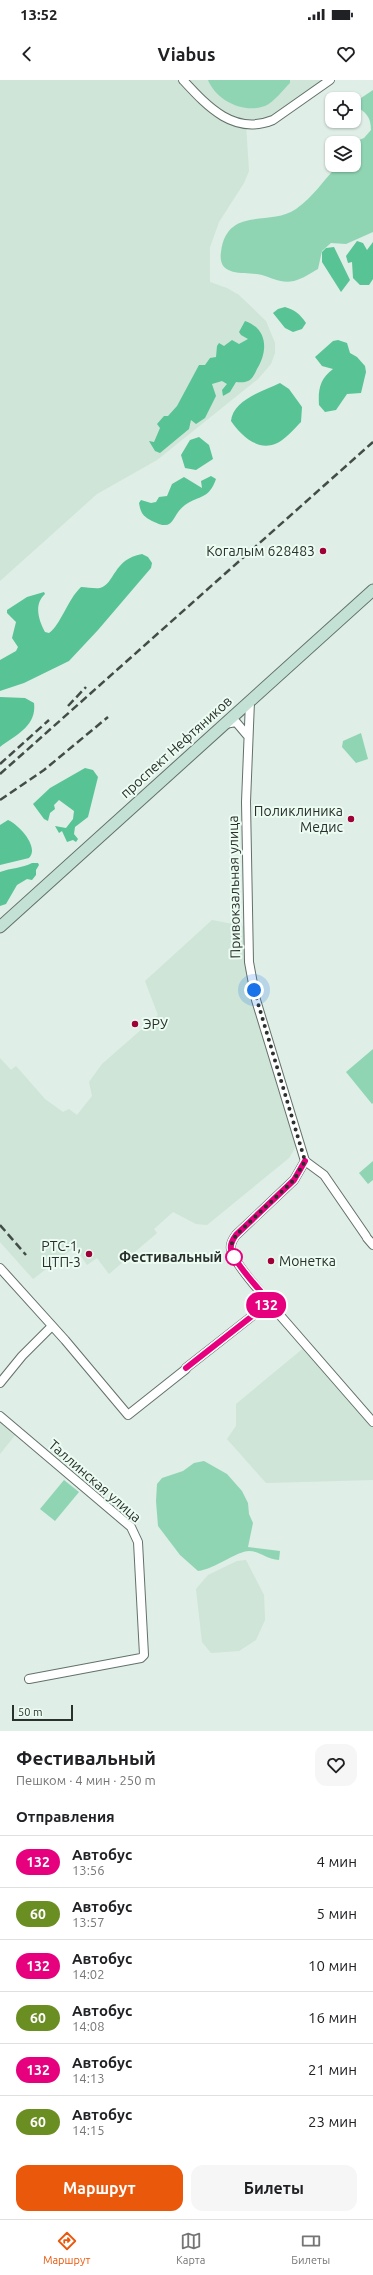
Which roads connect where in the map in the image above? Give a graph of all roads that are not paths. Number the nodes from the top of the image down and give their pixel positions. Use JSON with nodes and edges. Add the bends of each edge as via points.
{"nodes":[{"id":1,"x":183,"y":80,"type":"edge"},
{"id":2,"x":330,"y":80,"type":"edge"},
{"id":3,"x":373,"y":590,"type":"edge"},
{"id":4,"x":250,"y":701,"type":"junction"},
{"id":5,"x":225,"y":724,"type":"junction"},
{"id":6,"x":247,"y":735,"type":"junction"},
{"id":7,"x":0,"y":927,"type":"edge"},
{"id":8,"x":305,"y":1161,"type":"junction"},
{"id":9,"x":373,"y":1245,"type":"edge"},
{"id":10,"x":0,"y":1268,"type":"edge"},
{"id":11,"x":270,"y":1302,"type":"junction"},
{"id":12,"x":52,"y":1326,"type":"junction"},
{"id":13,"x":0,"y":1383,"type":"edge"},
{"id":14,"x":0,"y":1416,"type":"edge"},
{"id":15,"x":373,"y":1422,"type":"edge"},
{"id":16,"x":29,"y":1679,"type":"dead end"}],
"edges":[{"from":1,"to":2,"type":"street","via":[[211,109],[227,119],[246,125],[273,120]]},
{"from":3,"to":4,"type":"main road","name":"проспект Нефтяников"},
{"from":4,"to":5,"type":"main road","name":"проспект Нефтяников"},
{"from":4,"to":6,"type":"street","name":"Привокзальная улица"},
{"from":5,"to":6,"type":"street","via":[[236,722]]},
{"from":5,"to":7,"type":"main road","name":"проспект Нефтяников"},
{"from":6,"to":8,"type":"street","name":"Привокзальная улица","via":[[248,962],[256,1000]]},
{"from":8,"to":9,"type":"street","via":[[324,1175]]},
{"from":8,"to":11,"type":"street","via":[[294,1180],[236,1235],[230,1249]]},
{"from":10,"to":12,"type":"street"},
{"from":11,"to":12,"type":"street","via":[[128,1415]]},
{"from":11,"to":15,"type":"street"},
{"from":12,"to":13,"type":"street"},
{"from":14,"to":16,"type":"street","name":"Таллинская улица","via":[[131,1527],[138,1542],[144,1655],[141,1658]]}]}
